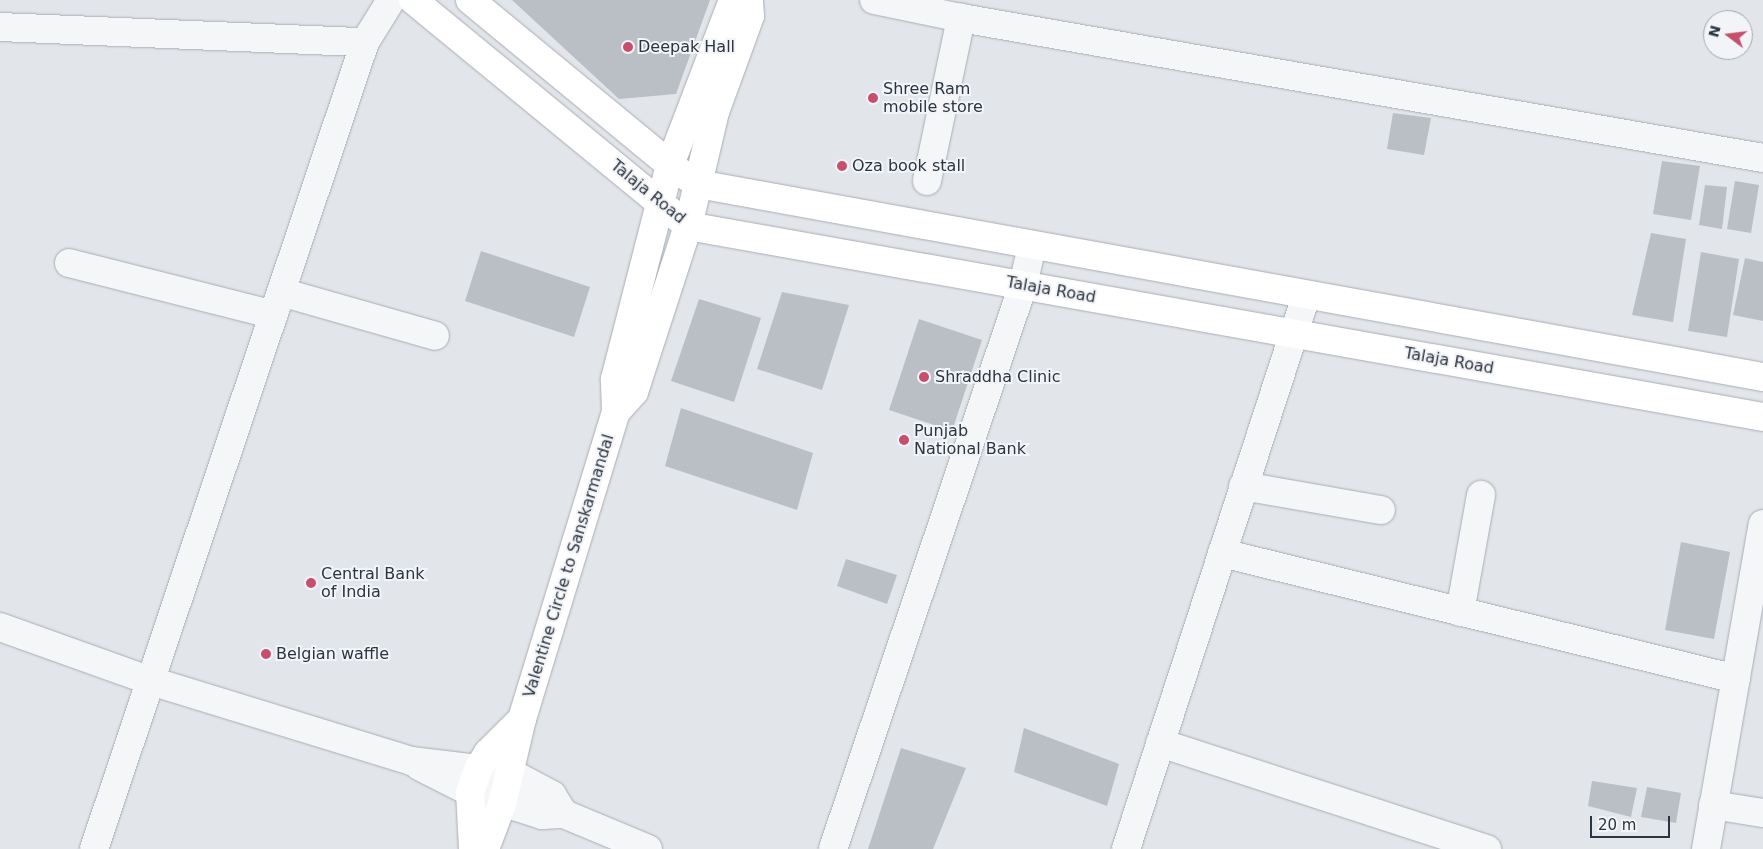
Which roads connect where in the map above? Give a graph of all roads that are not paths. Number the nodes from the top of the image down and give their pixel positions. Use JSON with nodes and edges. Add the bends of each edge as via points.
{"nodes":[{"id":1,"x":391,"y":0,"type":"edge"},
{"id":2,"x":414,"y":0,"type":"edge"},
{"id":3,"x":470,"y":0,"type":"edge"},
{"id":4,"x":733,"y":0,"type":"edge"},
{"id":5,"x":749,"y":0,"type":"edge"},
{"id":6,"x":874,"y":0,"type":"edge"},
{"id":7,"x":961,"y":18,"type":"junction"},
{"id":8,"x":0,"y":27,"type":"edge"},
{"id":9,"x":366,"y":42,"type":"junction"},
{"id":10,"x":1763,"y":158,"type":"edge"},
{"id":11,"x":670,"y":165,"type":"junction"},
{"id":12,"x":927,"y":181,"type":"dead end"},
{"id":13,"x":698,"y":184,"type":"junction"},
{"id":14,"x":660,"y":202,"type":"junction"},
{"id":15,"x":688,"y":226,"type":"junction"},
{"id":16,"x":1032,"y":246,"type":"junction"},
{"id":17,"x":69,"y":263,"type":"dead end"},
{"id":18,"x":1023,"y":285,"type":"junction"},
{"id":19,"x":1306,"y":296,"type":"junction"},
{"id":20,"x":278,"y":304,"type":"junction"},
{"id":21,"x":1293,"y":333,"type":"junction"},
{"id":22,"x":435,"y":336,"type":"dead end"},
{"id":23,"x":1763,"y":377,"type":"edge"},
{"id":24,"x":616,"y":412,"type":"junction"},
{"id":25,"x":1763,"y":417,"type":"edge"},
{"id":26,"x":1243,"y":486,"type":"junction"},
{"id":27,"x":1481,"y":494,"type":"dead end"},
{"id":28,"x":1381,"y":510,"type":"dead end"},
{"id":29,"x":1763,"y":524,"type":"edge"},
{"id":30,"x":1222,"y":553,"type":"junction"},
{"id":31,"x":1460,"y":612,"type":"junction"},
{"id":32,"x":0,"y":627,"type":"edge"},
{"id":33,"x":1736,"y":680,"type":"junction"},
{"id":34,"x":151,"y":681,"type":"junction"},
{"id":35,"x":522,"y":719,"type":"junction"},
{"id":36,"x":1160,"y":743,"type":"junction"},
{"id":37,"x":511,"y":772,"type":"junction"},
{"id":38,"x":474,"y":780,"type":"junction"},
{"id":39,"x":502,"y":804,"type":"junction"},
{"id":40,"x":1713,"y":805,"type":"junction"},
{"id":41,"x":1763,"y":813,"type":"edge"},
{"id":42,"x":564,"y":814,"type":"junction"},
{"id":43,"x":94,"y":849,"type":"edge"},
{"id":44,"x":473,"y":849,"type":"edge"},
{"id":45,"x":485,"y":849,"type":"edge"},
{"id":46,"x":648,"y":849,"type":"edge"},
{"id":47,"x":833,"y":849,"type":"edge"},
{"id":48,"x":1126,"y":849,"type":"edge"},
{"id":49,"x":1488,"y":849,"type":"edge"},
{"id":50,"x":1706,"y":849,"type":"edge"}],
"edges":[{"from":1,"to":9,"type":"street"},
{"from":2,"to":14,"type":"main road","name":"Talaja Road"},
{"from":3,"to":11,"type":"main road"},
{"from":4,"to":11,"type":"main road","name":"Valentine Circle to Sanskarmandal"},
{"from":5,"to":13,"type":"main road","name":"Valentine Circle to Sanskarmandal","via":[[750,16],[715,112]]},
{"from":6,"to":7,"type":"street"},
{"from":7,"to":10,"type":"street"},
{"from":7,"to":12,"type":"street"},
{"from":8,"to":9,"type":"street"},
{"from":9,"to":20,"type":"street"},
{"from":11,"to":13,"type":"main road"},
{"from":11,"to":14,"type":"main road","name":"Valentine Circle to Sanskarmandal"},
{"from":13,"to":15,"type":"main road","name":"Valentine Circle to Sanskarmandal"},
{"from":13,"to":16,"type":"main road"},
{"from":14,"to":15,"type":"main road","name":"Talaja Road"},
{"from":14,"to":24,"type":"main road","name":"Valentine Circle to Sanskarmandal","via":[[615,379]]},
{"from":15,"to":18,"type":"main road","name":"Talaja Road"},
{"from":15,"to":24,"type":"main road","name":"Valentine Circle to Sanskarmandal","via":[[634,392]]},
{"from":16,"to":18,"type":"street"},
{"from":16,"to":19,"type":"main road"},
{"from":17,"to":20,"type":"street"},
{"from":18,"to":21,"type":"main road","name":"Talaja Road"},
{"from":18,"to":47,"type":"street"},
{"from":19,"to":21,"type":"street"},
{"from":19,"to":23,"type":"main road"},
{"from":20,"to":22,"type":"street"},
{"from":20,"to":34,"type":"street"},
{"from":21,"to":25,"type":"main road","name":"Talaja Road"},
{"from":21,"to":26,"type":"street"},
{"from":24,"to":35,"type":"main road","name":"Valentine Circle to Sanskarmandal"},
{"from":26,"to":28,"type":"street"},
{"from":26,"to":30,"type":"street"},
{"from":27,"to":31,"type":"street"},
{"from":29,"to":33,"type":"street"},
{"from":30,"to":31,"type":"street"},
{"from":30,"to":36,"type":"street"},
{"from":31,"to":33,"type":"street"},
{"from":32,"to":34,"type":"street"},
{"from":33,"to":40,"type":"street"},
{"from":34,"to":38,"type":"street"},
{"from":34,"to":43,"type":"street"},
{"from":35,"to":37,"type":"main road","name":"Valentine Circle to Sanskarmandal"},
{"from":35,"to":38,"type":"main road","name":"Valentine Circle to Sanskarmandal","via":[[488,753]]},
{"from":36,"to":48,"type":"street"},
{"from":36,"to":49,"type":"street"},
{"from":37,"to":38,"type":"street"},
{"from":37,"to":39,"type":"main road","name":"Valentine Circle to Sanskarmandal"},
{"from":37,"to":42,"type":"street","via":[[552,795]]},
{"from":38,"to":39,"type":"street"},
{"from":38,"to":44,"type":"main road"},
{"from":39,"to":42,"type":"street","via":[[542,816]]},
{"from":39,"to":45,"type":"main road","name":"Valentine Circle to Sanskarmandal"},
{"from":40,"to":41,"type":"street"},
{"from":40,"to":50,"type":"street"},
{"from":42,"to":46,"type":"street"}]}
